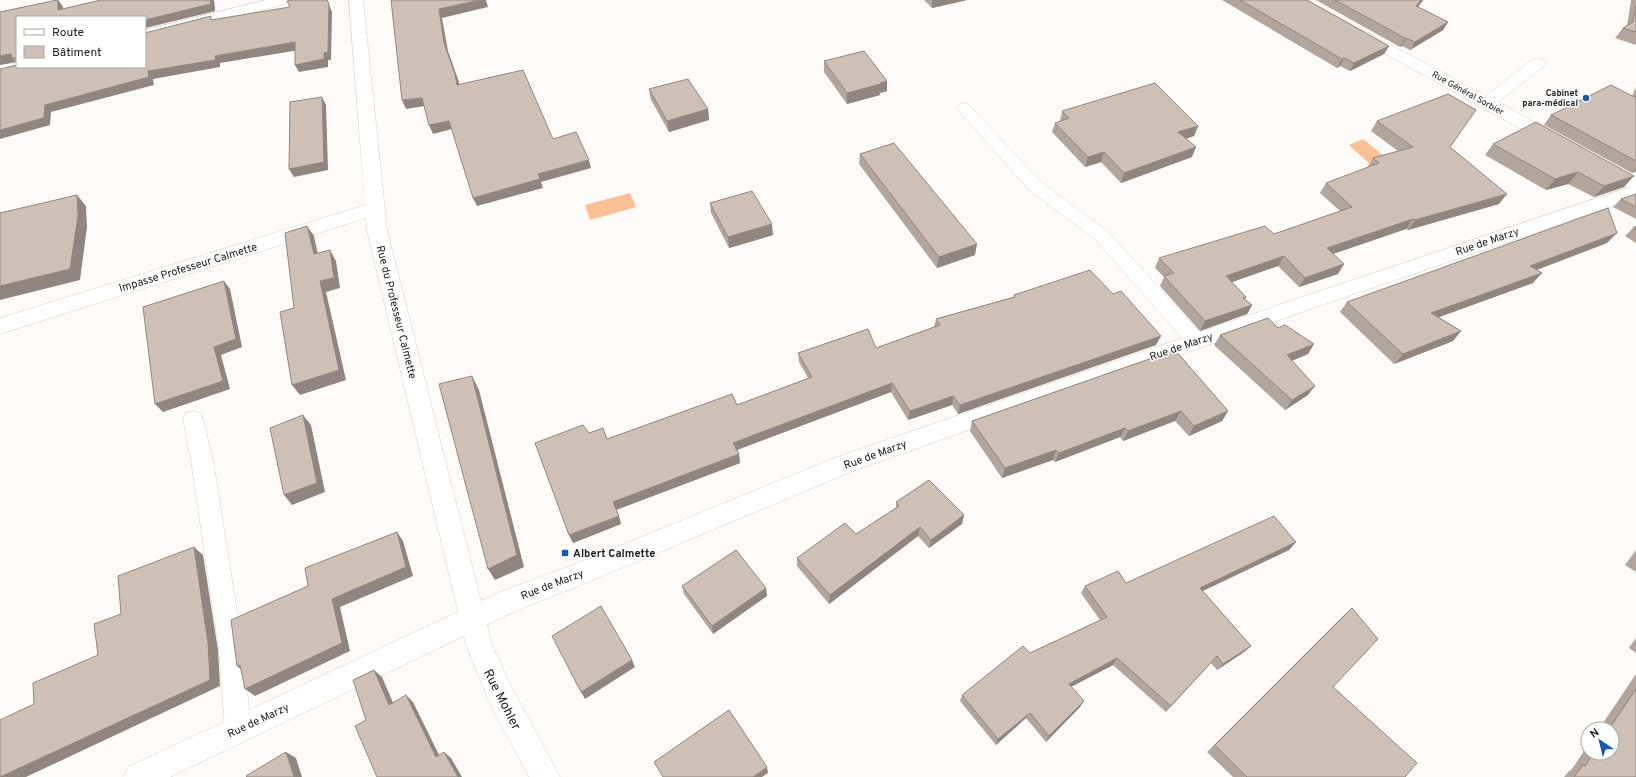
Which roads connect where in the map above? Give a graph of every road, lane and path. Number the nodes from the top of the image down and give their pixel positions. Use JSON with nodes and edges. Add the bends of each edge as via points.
{"nodes":[{"id":1,"x":284,"y":0,"type":"edge"},
{"id":2,"x":356,"y":0,"type":"edge"},
{"id":3,"x":1350,"y":28,"type":"edge"},
{"id":4,"x":146,"y":35,"type":"edge"},
{"id":5,"x":1538,"y":63,"type":"dead end"},
{"id":6,"x":1487,"y":103,"type":"junction"},
{"id":7,"x":964,"y":108,"type":"dead end"},
{"id":8,"x":1570,"y":149,"type":"edge"},
{"id":9,"x":1590,"y":160,"type":"edge"},
{"id":10,"x":1636,"y":186,"type":"edge"},
{"id":11,"x":1636,"y":191,"type":"edge"},
{"id":12,"x":375,"y":209,"type":"junction"},
{"id":13,"x":0,"y":326,"type":"edge"},
{"id":14,"x":1196,"y":341,"type":"junction"},
{"id":15,"x":193,"y":418,"type":"dead end"},
{"id":16,"x":472,"y":618,"type":"junction"},
{"id":17,"x":238,"y":729,"type":"junction"},
{"id":18,"x":138,"y":777,"type":"edge"},
{"id":19,"x":545,"y":777,"type":"edge"}],
"edges":[{"from":1,"to":4,"type":"street"},
{"from":2,"to":12,"type":"street","name":"Rue du Professeur Calmette"},
{"from":3,"to":6,"type":"street","name":"Rue Général Sorbier"},
{"from":5,"to":6,"type":"street"},
{"from":6,"to":8,"type":"street","name":"Rue Général Sorbier"},
{"from":7,"to":14,"type":"lane","via":[[1036,187],[1101,235]]},
{"from":9,"to":10,"type":"street"},
{"from":11,"to":14,"type":"street","name":"Rue de Marzy"},
{"from":12,"to":13,"type":"street","name":"Impasse Professeur Calmette"},
{"from":12,"to":16,"type":"street","name":"Rue du Professeur Calmette","via":[[377,230]]},
{"from":14,"to":16,"type":"street","name":"Rue de Marzy","via":[[845,464]]},
{"from":15,"to":17,"type":"lane","via":[[202,460],[231,650]]},
{"from":16,"to":17,"type":"street","name":"Rue de Marzy"},
{"from":16,"to":19,"type":"street","name":"Rue Mohler","via":[[491,678]]},
{"from":17,"to":18,"type":"street","name":"Rue de Marzy"}]}
